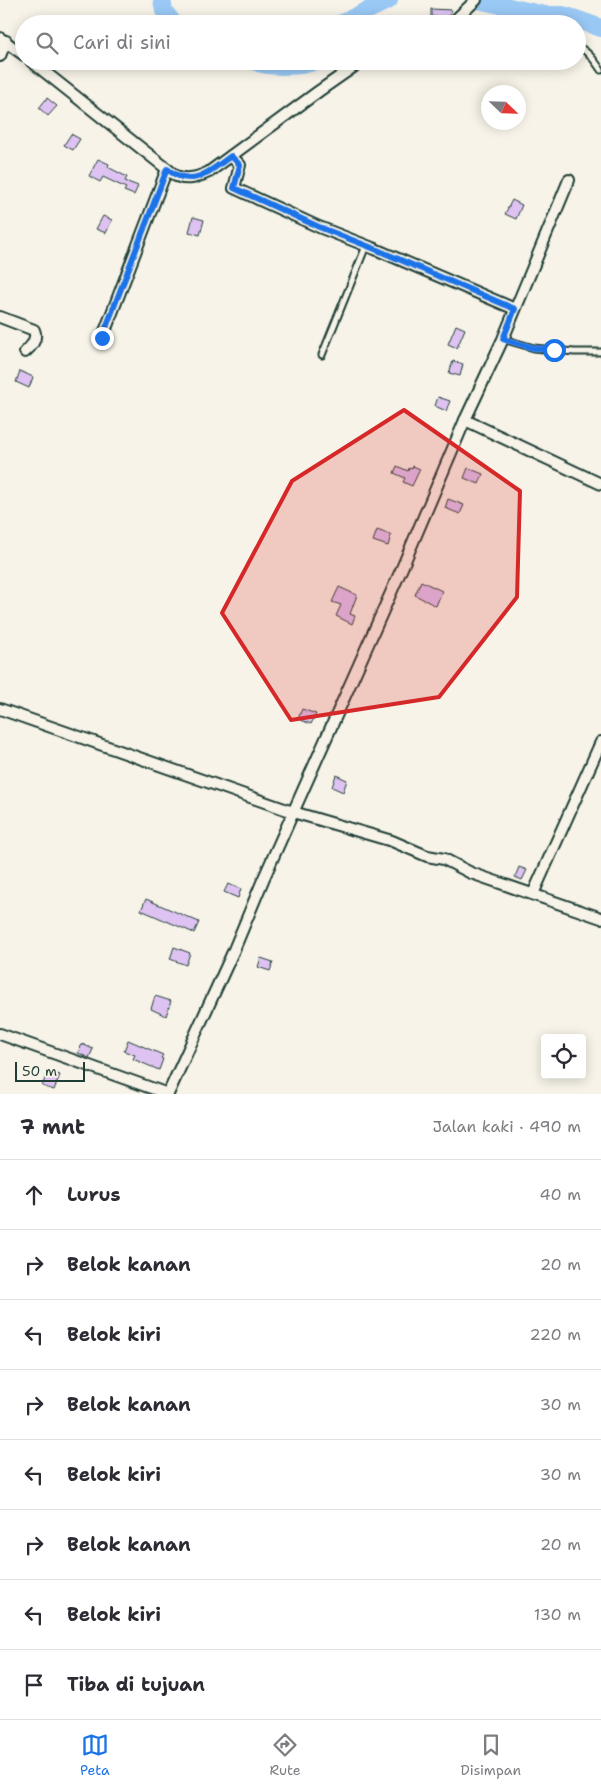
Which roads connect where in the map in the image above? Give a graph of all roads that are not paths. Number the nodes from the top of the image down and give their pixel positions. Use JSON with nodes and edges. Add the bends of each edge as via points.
{"nodes":[{"id":1,"x":474,"y":2,"type":"edge"},
{"id":2,"x":460,"y":15,"type":"edge"},
{"id":3,"x":3,"y":39,"type":"edge"},
{"id":4,"x":15,"y":49,"type":"edge"},
{"id":5,"x":586,"y":51,"type":"edge"},
{"id":6,"x":0,"y":56,"type":"edge"},
{"id":7,"x":42,"y":70,"type":"edge"},
{"id":8,"x":349,"y":70,"type":"edge"},
{"id":9,"x":601,"y":70,"type":"edge"},
{"id":10,"x":231,"y":156,"type":"junction"},
{"id":11,"x":167,"y":169,"type":"junction"},
{"id":12,"x":569,"y":180,"type":"dead end"},
{"id":13,"x":366,"y":246,"type":"junction"},
{"id":14,"x":515,"y":309,"type":"junction"},
{"id":15,"x":0,"y":317,"type":"edge"},
{"id":16,"x":102,"y":338,"type":"dead end"},
{"id":17,"x":503,"y":339,"type":"junction"},
{"id":18,"x":25,"y":352,"type":"dead end"},
{"id":19,"x":601,"y":352,"type":"edge"},
{"id":20,"x":322,"y":354,"type":"dead end"},
{"id":21,"x":465,"y":420,"type":"junction"},
{"id":22,"x":601,"y":484,"type":"edge"},
{"id":23,"x":0,"y":709,"type":"edge"},
{"id":24,"x":601,"y":742,"type":"edge"},
{"id":25,"x":293,"y":812,"type":"junction"},
{"id":26,"x":533,"y":894,"type":"junction"},
{"id":27,"x":601,"y":918,"type":"edge"},
{"id":28,"x":0,"y":1034,"type":"edge"},
{"id":29,"x":168,"y":1094,"type":"edge"}],
"edges":[{"from":1,"to":2,"type":"street"},
{"from":3,"to":4,"type":"street"},
{"from":3,"to":6,"type":"street"},
{"from":5,"to":9,"type":"lane"},
{"from":7,"to":11,"type":"street"},
{"from":8,"to":10,"type":"street"},
{"from":10,"to":11,"type":"street","via":[[209,172],[190,179]]},
{"from":10,"to":13,"type":"street","via":[[240,165],[234,188]]},
{"from":11,"to":16,"type":"street"},
{"from":12,"to":14,"type":"street"},
{"from":13,"to":14,"type":"street"},
{"from":13,"to":20,"type":"lane"},
{"from":14,"to":17,"type":"street"},
{"from":15,"to":18,"type":"street","via":[[36,332],[35,340]]},
{"from":17,"to":19,"type":"lane","via":[[534,348]]},
{"from":17,"to":21,"type":"street"},
{"from":21,"to":22,"type":"street"},
{"from":21,"to":25,"type":"street"},
{"from":23,"to":25,"type":"street"},
{"from":24,"to":26,"type":"street"},
{"from":25,"to":26,"type":"street","via":[[392,841]]},
{"from":25,"to":29,"type":"street"},
{"from":26,"to":27,"type":"street"},
{"from":28,"to":29,"type":"street"}]}
